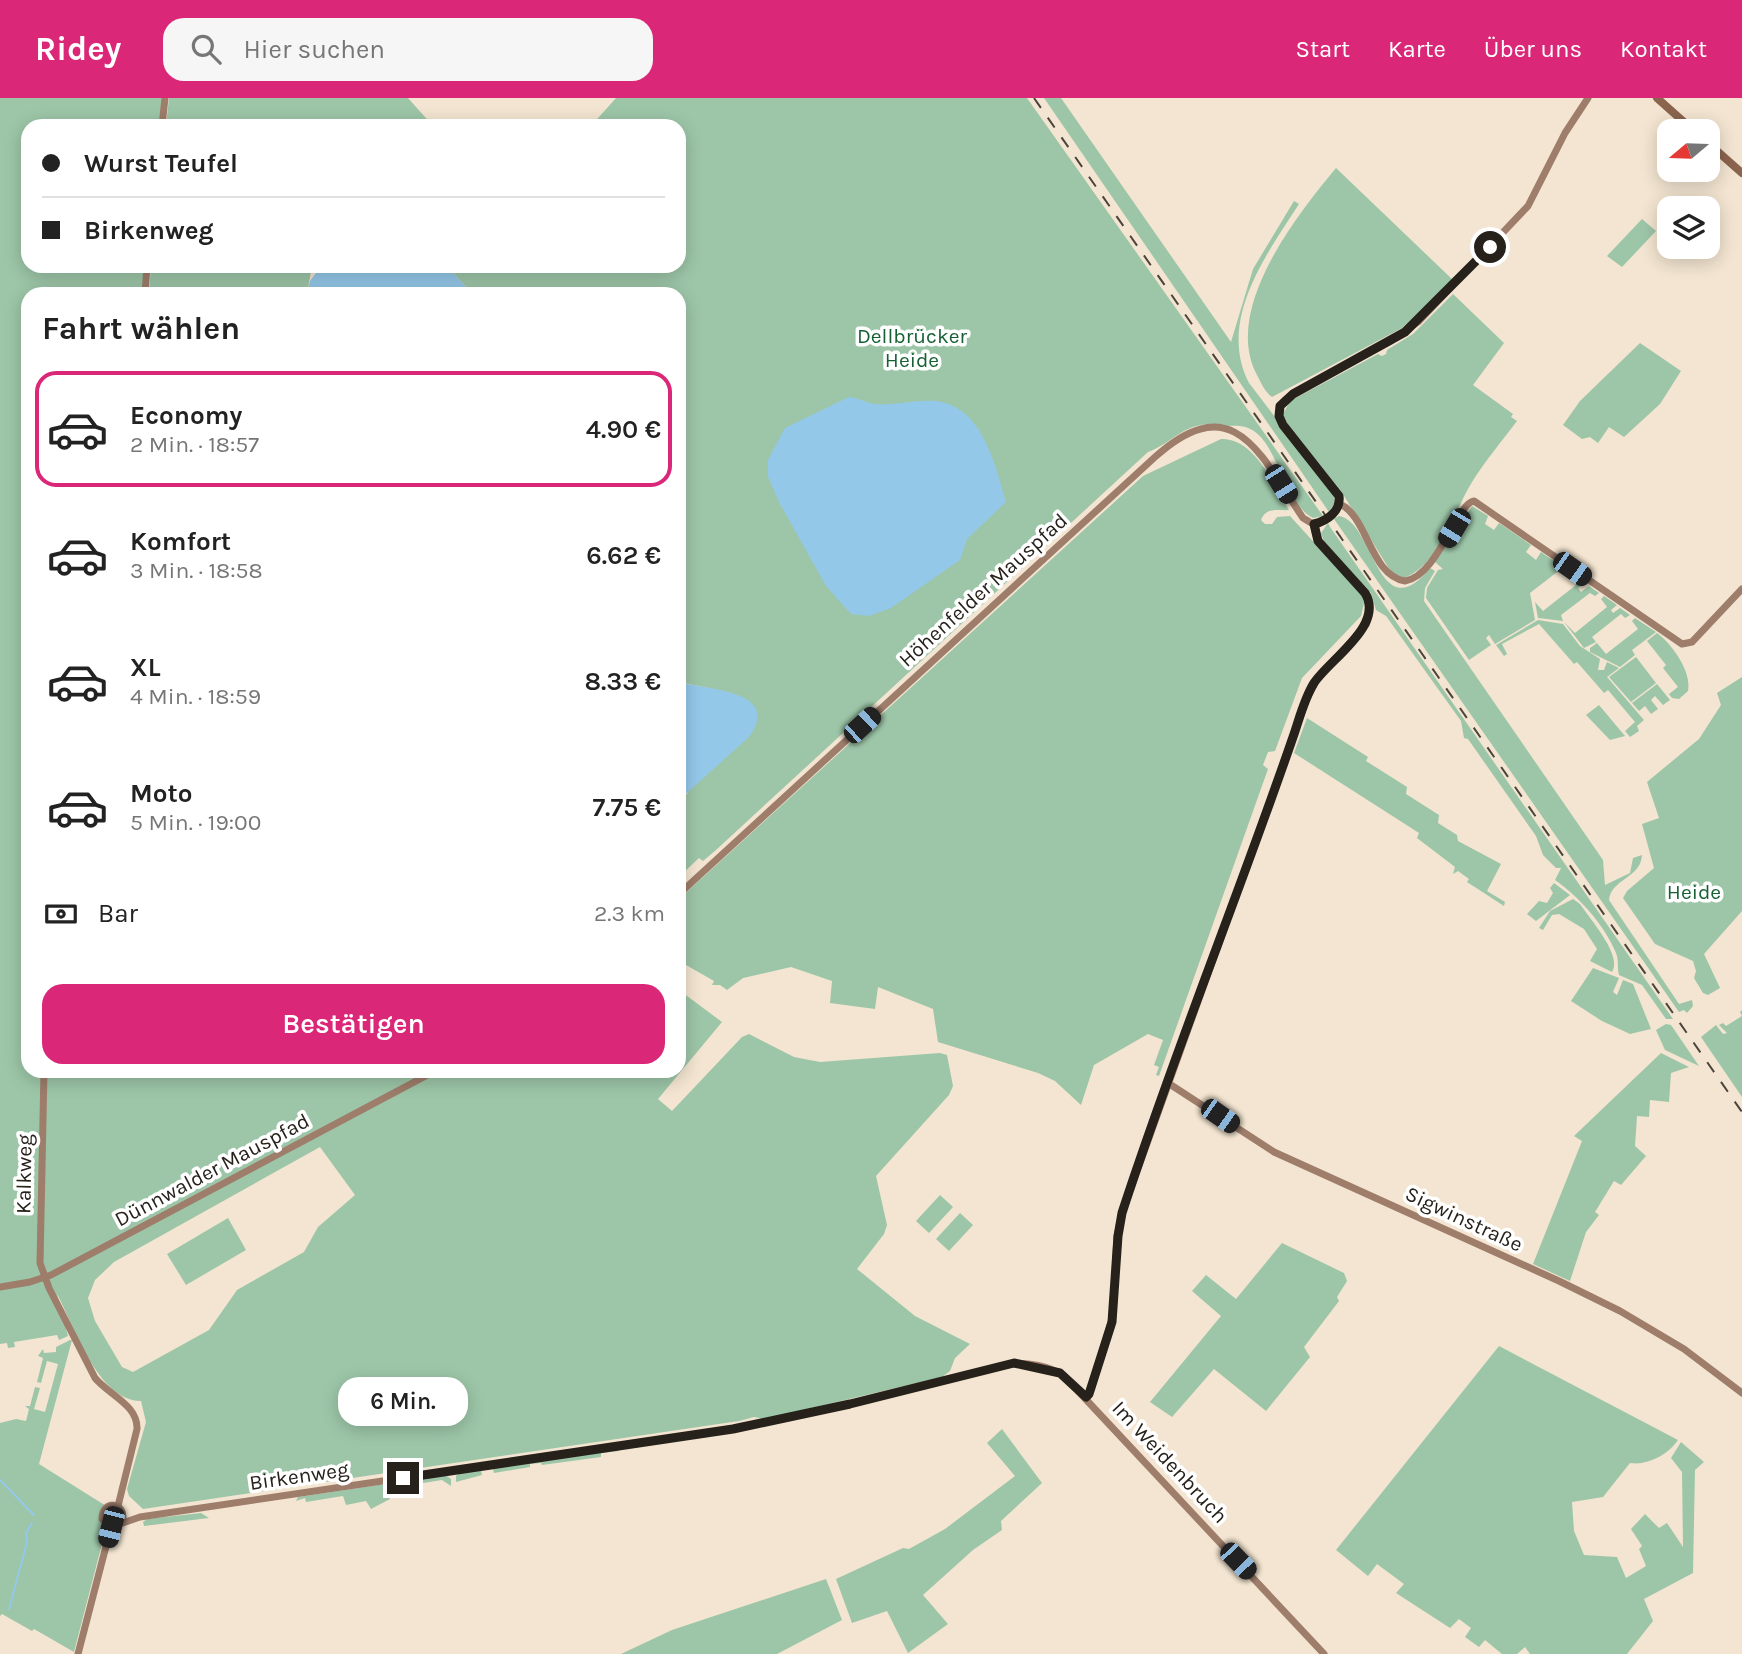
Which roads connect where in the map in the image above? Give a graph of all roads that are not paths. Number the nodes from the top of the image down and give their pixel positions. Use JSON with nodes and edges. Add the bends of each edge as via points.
{"nodes":[{"id":1,"x":165,"y":98,"type":"edge"},
{"id":2,"x":1588,"y":98,"type":"edge"},
{"id":3,"x":1657,"y":98,"type":"edge"},
{"id":4,"x":163,"y":119,"type":"edge"},
{"id":5,"x":1681,"y":119,"type":"edge"},
{"id":6,"x":1720,"y":154,"type":"edge"},
{"id":7,"x":1742,"y":173,"type":"edge"},
{"id":8,"x":1340,"y":505,"type":"junction"},
{"id":9,"x":1314,"y":524,"type":"junction"},
{"id":10,"x":1742,"y":589,"type":"edge"},
{"id":11,"x":686,"y":888,"type":"edge"},
{"id":12,"x":44,"y":1078,"type":"edge"},
{"id":13,"x":422,"y":1078,"type":"edge"},
{"id":14,"x":1168,"y":1083,"type":"junction"},
{"id":15,"x":44,"y":1278,"type":"junction"},
{"id":16,"x":0,"y":1287,"type":"edge"},
{"id":17,"x":999,"y":1367,"type":"joint"},
{"id":18,"x":1742,"y":1393,"type":"edge"},
{"id":19,"x":1086,"y":1397,"type":"junction"},
{"id":20,"x":120,"y":1508,"type":"junction"},
{"id":21,"x":140,"y":1517,"type":"junction"},
{"id":22,"x":122,"y":1522,"type":"junction"},
{"id":23,"x":111,"y":1527,"type":"junction"},
{"id":24,"x":78,"y":1654,"type":"edge"},
{"id":25,"x":1324,"y":1654,"type":"edge"}],
"edges":[{"from":1,"to":4,"type":"street"},
{"from":2,"to":8,"type":"street","via":[[1528,206],[1418,321],[1281,403],[1283,425],[1335,489]]},
{"from":3,"to":5,"type":"main road"},
{"from":6,"to":7,"type":"main road"},
{"from":8,"to":9,"type":"street"},
{"from":8,"to":10,"type":"street","via":[[1351,513],[1390,574],[1405,581],[1425,568],[1465,505],[1474,501],[1684,645]]},
{"from":9,"to":11,"type":"street","name":"Höhenfelder Mauspfad","via":[[1303,518],[1246,438],[1211,427],[1183,436],[1162,450]]},
{"from":9,"to":14,"type":"street","name":"Höhenfelder Mauspfad","via":[[1318,541],[1368,598],[1370,614],[1307,698]]},
{"from":12,"to":15,"type":"street","name":"Kalkweg","via":[[40,1251]]},
{"from":13,"to":15,"type":"street","name":"Dünnwalder Mauspfad"},
{"from":14,"to":18,"type":"street","name":"Sigwinstraße","via":[[1274,1152],[1620,1311],[1684,1349]]},
{"from":14,"to":19,"type":"street","name":"Höhenfelder Mauspfad","via":[[1120,1218],[1112,1322]]},
{"from":15,"to":16,"type":"street","name":"Dünnwalder Mauspfad"},
{"from":15,"to":20,"type":"street","via":[[95,1378],[134,1412],[136,1429]]},
{"from":17,"to":19,"type":"street","name":"Im Weidenbruch","via":[[1023,1363],[1055,1371]]},
{"from":17,"to":21,"type":"street","name":"Birkenweg","via":[[733,1429]]},
{"from":19,"to":25,"type":"street","name":"Im Weidenbruch"},
{"from":20,"to":21,"type":"street","name":"Birkenweg"},
{"from":20,"to":22,"type":"street"},
{"from":20,"to":23,"type":"street","via":[[108,1506],[102,1513]]},
{"from":21,"to":22,"type":"street","name":"Birkenweg"},
{"from":22,"to":23,"type":"street"},
{"from":23,"to":24,"type":"street"}]}
